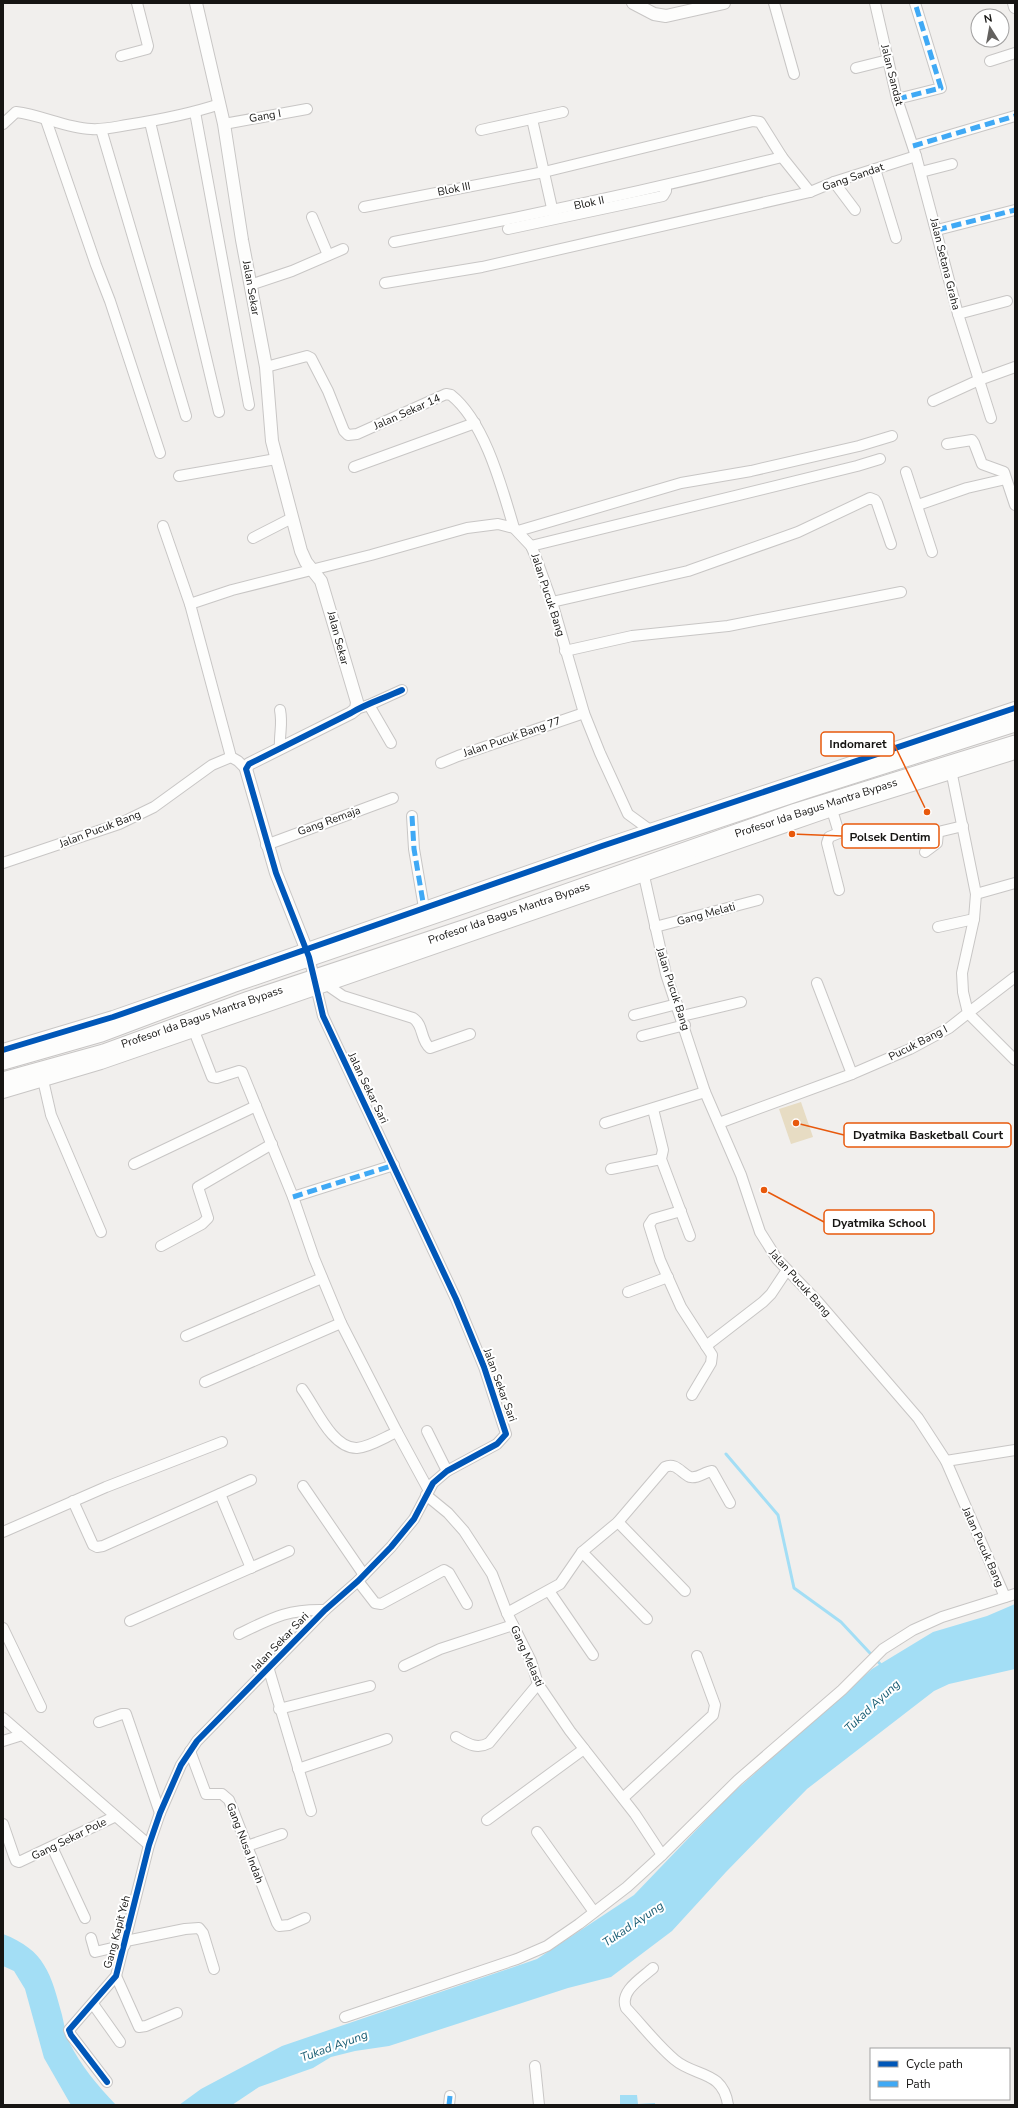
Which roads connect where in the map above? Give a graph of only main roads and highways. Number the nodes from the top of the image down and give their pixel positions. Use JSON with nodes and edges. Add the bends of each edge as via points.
{"nodes":[{"id":1,"x":1015,"y":724,"type":"edge"},
{"id":2,"x":1015,"y":744,"type":"edge"},
{"id":3,"x":738,"y":812,"type":"junction"},
{"id":4,"x":747,"y":830,"type":"junction"},
{"id":5,"x":3,"y":1061,"type":"edge"},
{"id":6,"x":3,"y":1081,"type":"edge"}],
"edges":[{"from":1,"to":3,"type":"highway","name":"Profesor Ida Bagus Mantra Bypass","via":[[932,743]]},
{"from":2,"to":4,"type":"highway","name":"Profesor Ida Bagus Mantra Bypass","via":[[951,770],[815,806]]},
{"from":3,"to":4,"type":"highway"},
{"from":3,"to":5,"type":"highway","name":"Profesor Ida Bagus Mantra Bypass","via":[[542,872],[308,953],[101,1033]]},
{"from":4,"to":6,"type":"highway","name":"Profesor Ida Bagus Mantra Bypass","via":[[644,871],[320,984],[249,1000],[104,1053]]}]}
